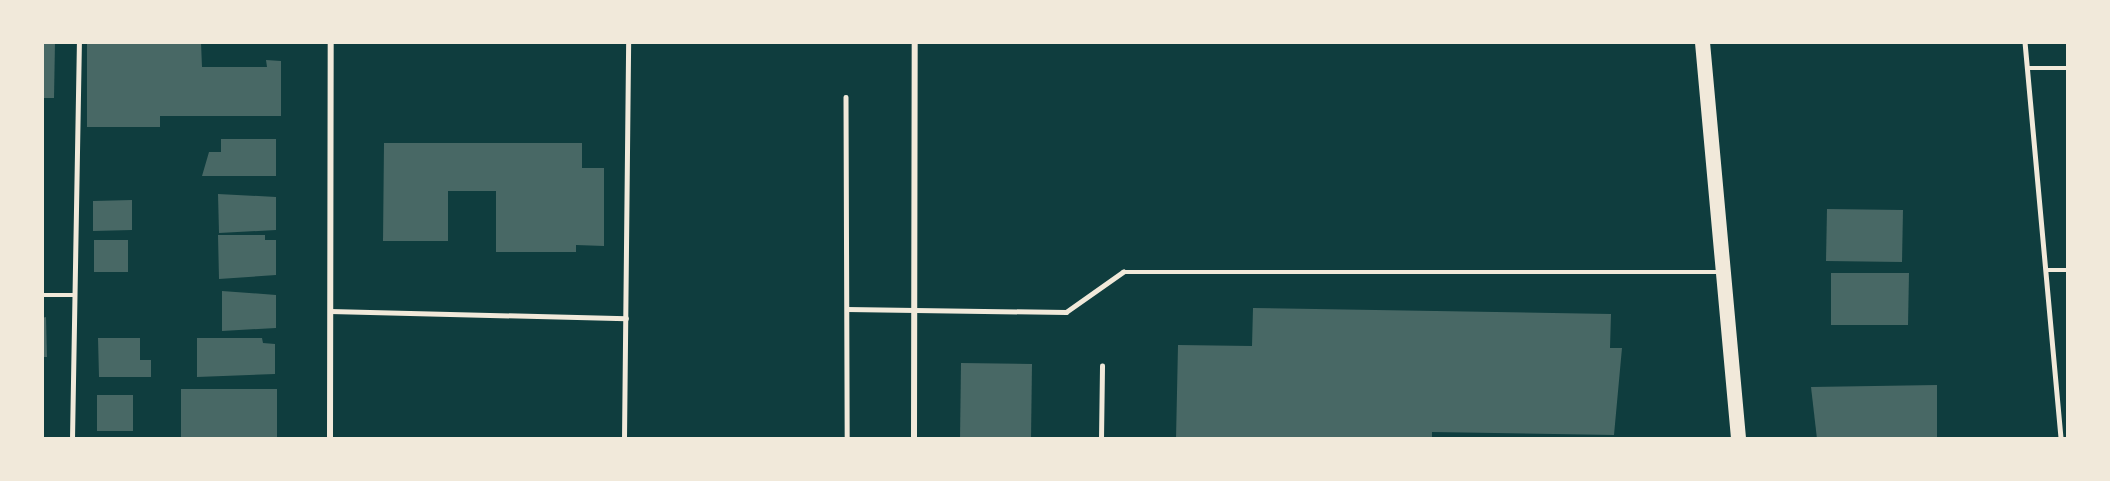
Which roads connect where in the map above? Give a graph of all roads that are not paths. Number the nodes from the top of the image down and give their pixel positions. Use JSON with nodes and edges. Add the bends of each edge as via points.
{"nodes":[{"id":1,"x":79,"y":42,"type":"edge"},
{"id":2,"x":331,"y":42,"type":"edge"},
{"id":3,"x":628,"y":42,"type":"edge"},
{"id":4,"x":915,"y":42,"type":"edge"},
{"id":5,"x":1702,"y":42,"type":"edge"},
{"id":6,"x":2025,"y":42,"type":"edge"},
{"id":7,"x":2028,"y":68,"type":"junction"},
{"id":8,"x":2068,"y":68,"type":"edge"},
{"id":9,"x":846,"y":97,"type":"dead end"},
{"id":10,"x":2046,"y":270,"type":"junction"},
{"id":11,"x":2068,"y":270,"type":"edge"},
{"id":12,"x":1722,"y":272,"type":"junction"},
{"id":13,"x":42,"y":295,"type":"edge"},
{"id":14,"x":75,"y":295,"type":"junction"},
{"id":15,"x":847,"y":309,"type":"junction"},
{"id":16,"x":914,"y":310,"type":"junction"},
{"id":17,"x":330,"y":311,"type":"junction"},
{"id":18,"x":626,"y":318,"type":"junction"},
{"id":19,"x":1102,"y":366,"type":"dead end"},
{"id":20,"x":72,"y":439,"type":"edge"},
{"id":21,"x":330,"y":439,"type":"edge"},
{"id":22,"x":624,"y":439,"type":"edge"},
{"id":23,"x":847,"y":439,"type":"edge"},
{"id":24,"x":914,"y":439,"type":"edge"},
{"id":25,"x":1101,"y":439,"type":"edge"},
{"id":26,"x":1738,"y":439,"type":"edge"},
{"id":27,"x":2061,"y":439,"type":"edge"}],
"edges":[{"from":1,"to":14,"type":"lane"},
{"from":2,"to":17,"type":"street"},
{"from":3,"to":18,"type":"lane"},
{"from":4,"to":16,"type":"street"},
{"from":5,"to":12,"type":"main road"},
{"from":6,"to":7,"type":"lane"},
{"from":7,"to":8,"type":"lane"},
{"from":7,"to":10,"type":"lane"},
{"from":9,"to":15,"type":"lane"},
{"from":10,"to":11,"type":"lane"},
{"from":10,"to":27,"type":"lane"},
{"from":12,"to":16,"type":"lane","via":[[1123,272],[1066,312]]},
{"from":12,"to":26,"type":"main road"},
{"from":13,"to":14,"type":"lane"},
{"from":14,"to":20,"type":"lane"},
{"from":15,"to":16,"type":"lane"},
{"from":15,"to":23,"type":"lane"},
{"from":16,"to":24,"type":"street"},
{"from":17,"to":18,"type":"lane"},
{"from":17,"to":21,"type":"street"},
{"from":18,"to":22,"type":"lane"},
{"from":19,"to":25,"type":"lane"}]}
